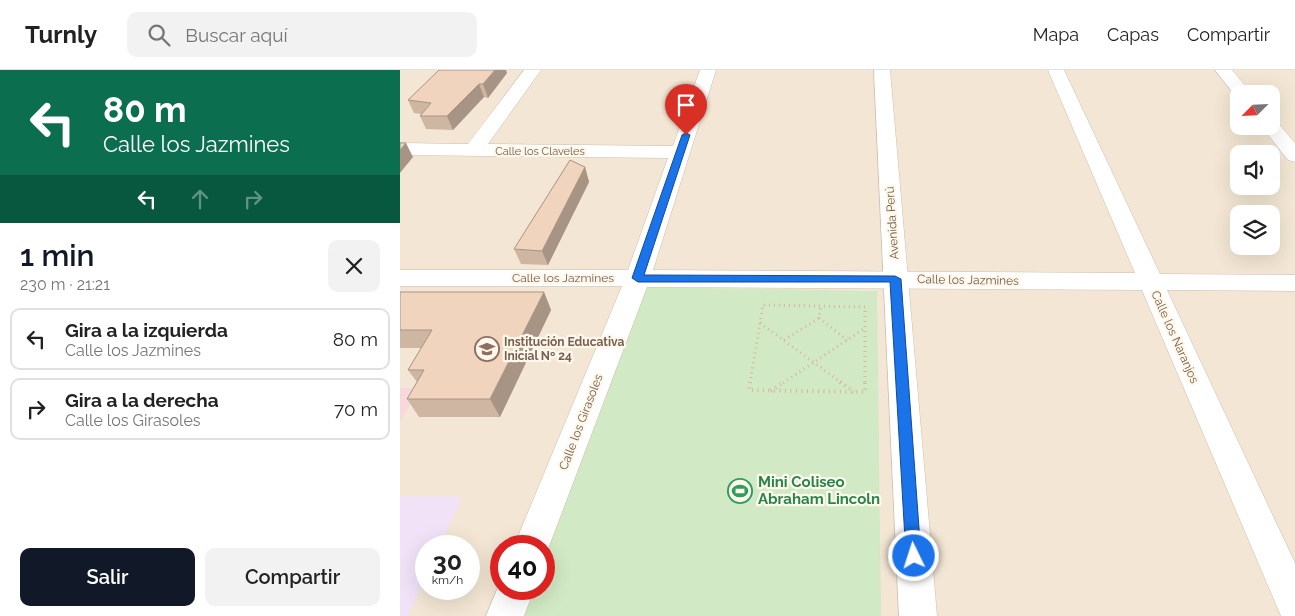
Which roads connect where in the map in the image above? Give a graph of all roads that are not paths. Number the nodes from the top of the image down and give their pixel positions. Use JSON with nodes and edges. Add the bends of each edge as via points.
{"nodes":[{"id":1,"x":533,"y":70,"type":"edge"},
{"id":2,"x":708,"y":70,"type":"edge"},
{"id":3,"x":882,"y":70,"type":"edge"},
{"id":4,"x":1056,"y":70,"type":"edge"},
{"id":5,"x":1223,"y":70,"type":"edge"},
{"id":6,"x":1236,"y":85,"type":"edge"},
{"id":7,"x":1278,"y":135,"type":"edge"},
{"id":8,"x":400,"y":150,"type":"edge"},
{"id":9,"x":473,"y":150,"type":"junction"},
{"id":10,"x":681,"y":152,"type":"junction"},
{"id":11,"x":1295,"y":156,"type":"edge"},
{"id":12,"x":400,"y":278,"type":"edge"},
{"id":13,"x":638,"y":278,"type":"junction"},
{"id":14,"x":895,"y":279,"type":"junction"},
{"id":15,"x":1150,"y":282,"type":"junction"},
{"id":16,"x":1295,"y":283,"type":"edge"},
{"id":17,"x":536,"y":535,"type":"edge"},
{"id":18,"x":512,"y":600,"type":"edge"},
{"id":19,"x":1295,"y":604,"type":"edge"},
{"id":20,"x":505,"y":616,"type":"edge"},
{"id":21,"x":918,"y":616,"type":"edge"}],
"edges":[{"from":1,"to":9,"type":"street"},
{"from":2,"to":10,"type":"street","name":"Calle los Girasoles"},
{"from":3,"to":14,"type":"street","name":"Avenida Perú"},
{"from":4,"to":15,"type":"street","name":"Calle los Naranjos"},
{"from":5,"to":6,"type":"street"},
{"from":7,"to":11,"type":"street"},
{"from":8,"to":9,"type":"street","name":"Calle los Claveles"},
{"from":9,"to":10,"type":"street","name":"Calle los Claveles"},
{"from":10,"to":13,"type":"street","name":"Calle los Girasoles"},
{"from":12,"to":13,"type":"street","name":"Calle los Jazmines"},
{"from":13,"to":14,"type":"street","name":"Calle los Jazmines"},
{"from":13,"to":17,"type":"street","name":"Calle los Girasoles"},
{"from":14,"to":15,"type":"street","name":"Calle los Jazmines"},
{"from":14,"to":21,"type":"street","name":"Avenida Perú"},
{"from":15,"to":16,"type":"street","name":"Calle los Jazmines"},
{"from":15,"to":19,"type":"street","name":"Calle los Naranjos"},
{"from":18,"to":20,"type":"street"}]}
